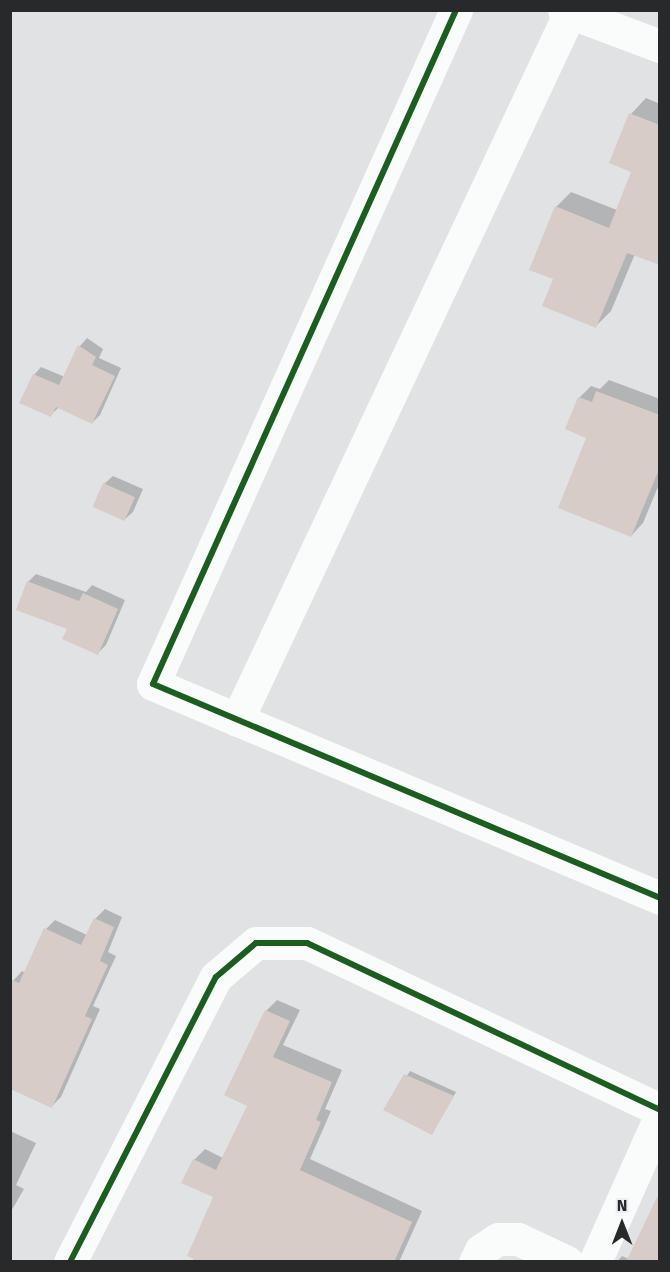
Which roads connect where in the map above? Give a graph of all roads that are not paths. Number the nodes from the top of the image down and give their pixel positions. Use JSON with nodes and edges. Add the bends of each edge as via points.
{"nodes":[{"id":1,"x":456,"y":10,"type":"edge"},
{"id":2,"x":568,"y":11,"type":"edge"},
{"id":3,"x":660,"y":46,"type":"edge"},
{"id":4,"x":237,"y":720,"type":"junction"},
{"id":5,"x":660,"y":898,"type":"edge"},
{"id":6,"x":660,"y":1110,"type":"edge"},
{"id":7,"x":660,"y":1117,"type":"edge"},
{"id":8,"x":70,"y":1262,"type":"edge"},
{"id":9,"x":475,"y":1262,"type":"edge"},
{"id":10,"x":567,"y":1262,"type":"edge"},
{"id":11,"x":595,"y":1262,"type":"edge"}],
"edges":[{"from":1,"to":4,"type":"street","via":[[153,684]]},
{"from":2,"to":3,"type":"street"},
{"from":2,"to":4,"type":"street"},
{"from":4,"to":5,"type":"street"},
{"from":6,"to":8,"type":"street","via":[[308,943],[256,943],[216,976]]},
{"from":7,"to":11,"type":"street"},
{"from":9,"to":10,"type":"street","via":[[481,1250],[498,1239],[518,1239]]}]}
